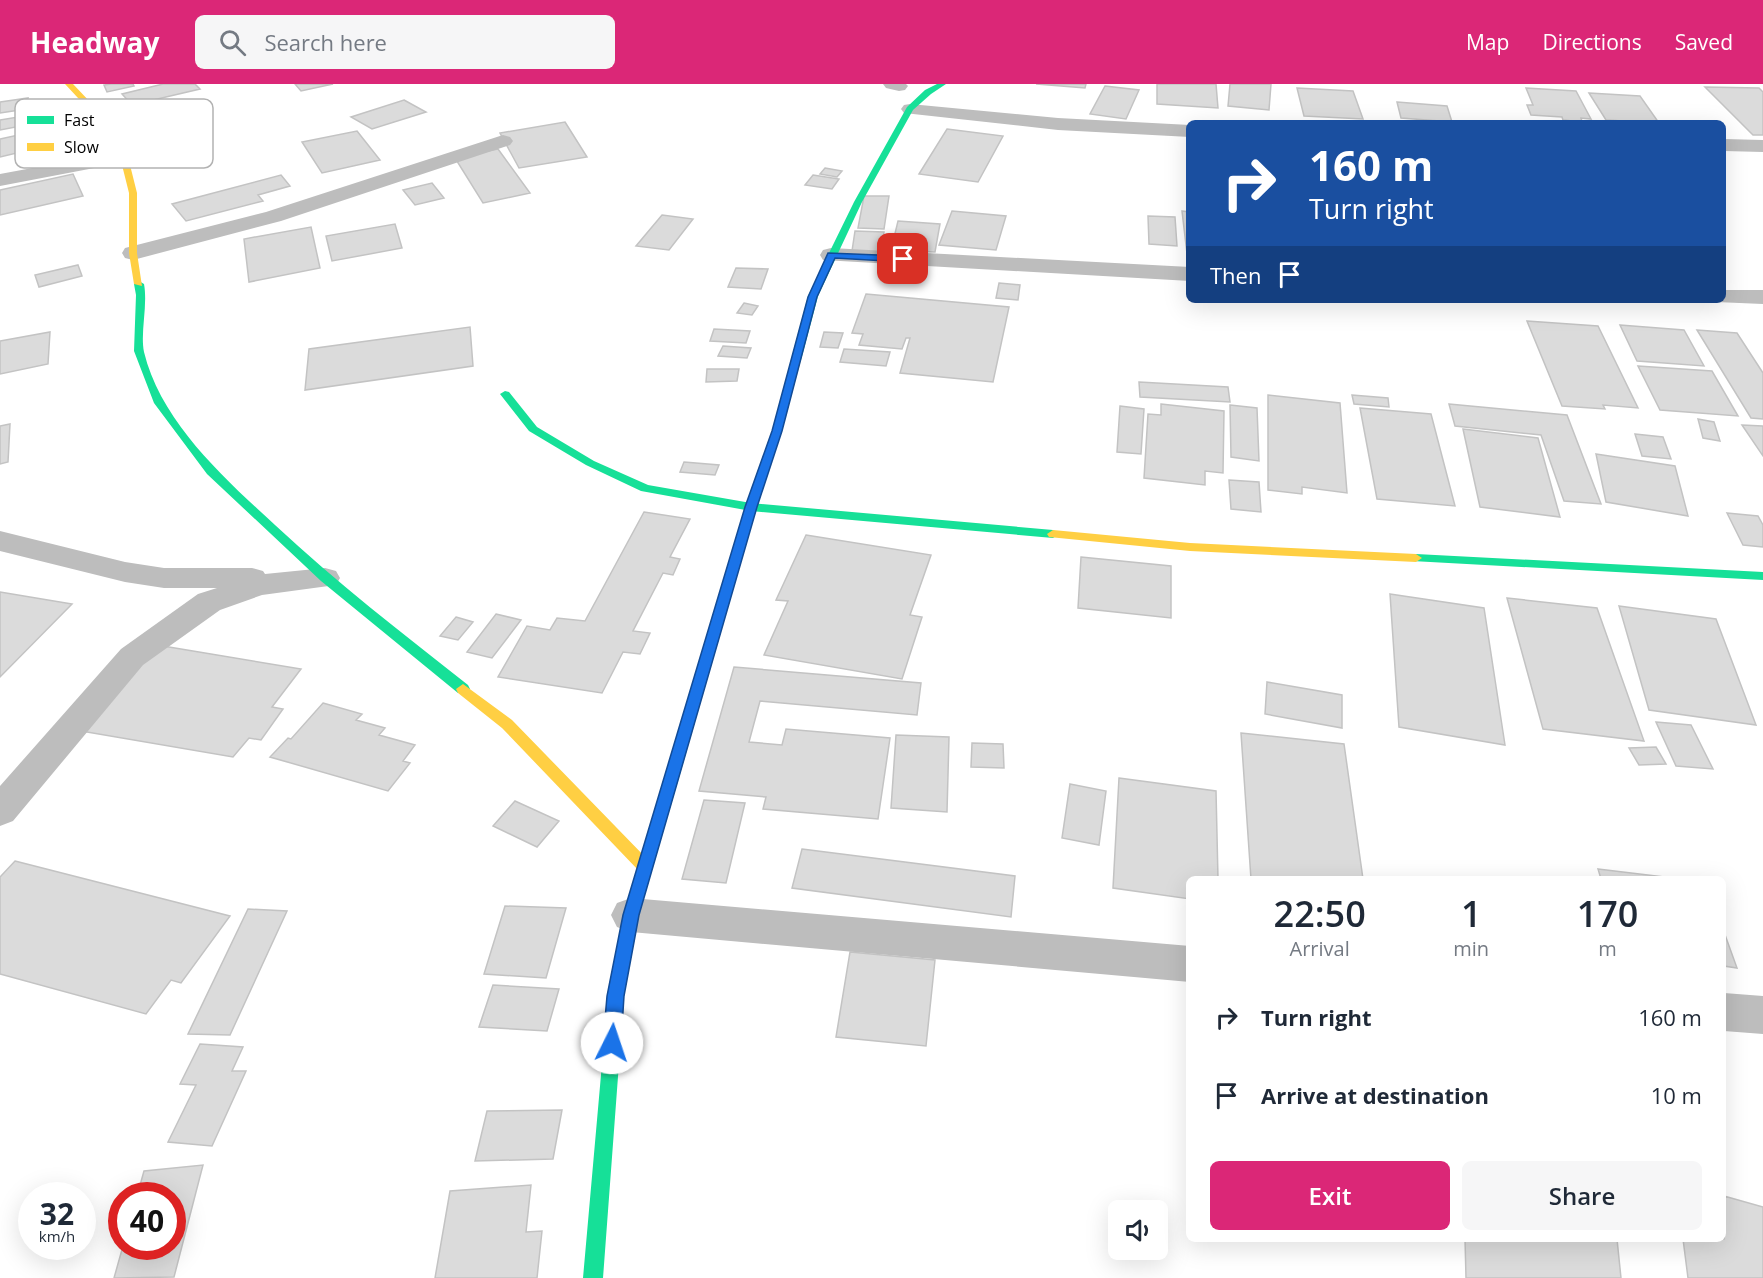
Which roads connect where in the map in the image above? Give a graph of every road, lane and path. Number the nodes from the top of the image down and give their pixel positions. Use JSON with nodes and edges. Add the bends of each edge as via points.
{"nodes":[{"id":1,"x":69,"y":84,"type":"edge"},
{"id":2,"x":942,"y":84,"type":"edge"},
{"id":3,"x":83,"y":99,"type":"edge"},
{"id":4,"x":910,"y":109,"type":"junction"},
{"id":5,"x":1186,"y":131,"type":"edge"},
{"id":6,"x":503,"y":141,"type":"dead end"},
{"id":7,"x":1726,"y":146,"type":"edge"},
{"id":8,"x":1763,"y":146,"type":"edge"},
{"id":9,"x":65,"y":168,"type":"edge"},
{"id":10,"x":127,"y":168,"type":"edge"},
{"id":11,"x":0,"y":180,"type":"edge"},
{"id":12,"x":133,"y":253,"type":"junction"},
{"id":13,"x":831,"y":255,"type":"junction"},
{"id":14,"x":1186,"y":274,"type":"edge"},
{"id":15,"x":1726,"y":297,"type":"edge"},
{"id":16,"x":1763,"y":297,"type":"edge"},
{"id":17,"x":505,"y":394,"type":"dead end"},
{"id":18,"x":751,"y":507,"type":"junction"},
{"id":19,"x":0,"y":541,"type":"edge"},
{"id":20,"x":1763,"y":576,"type":"edge"},
{"id":21,"x":325,"y":578,"type":"junction"},
{"id":22,"x":0,"y":811,"type":"edge"},
{"id":23,"x":645,"y":867,"type":"junction"},
{"id":24,"x":631,"y":915,"type":"junction"},
{"id":25,"x":1186,"y":964,"type":"edge"},
{"id":26,"x":1726,"y":1012,"type":"edge"},
{"id":27,"x":1763,"y":1016,"type":"edge"},
{"id":28,"x":594,"y":1278,"type":"edge"}],
"edges":[{"from":1,"to":3,"type":"street"},
{"from":2,"to":4,"type":"street"},
{"from":4,"to":5,"type":"street","via":[[1058,124]]},
{"from":4,"to":13,"type":"street"},
{"from":6,"to":12,"type":"street","via":[[346,195],[203,238]]},
{"from":7,"to":8,"type":"street"},
{"from":9,"to":11,"type":"street"},
{"from":10,"to":12,"type":"street","via":[[133,194]]},
{"from":12,"to":21,"type":"street","via":[[141,295],[139,351],[159,403],[211,472]]},
{"from":13,"to":14,"type":"street"},
{"from":13,"to":18,"type":"street","via":[[813,297],[777,431]]},
{"from":15,"to":16,"type":"street"},
{"from":17,"to":18,"type":"street","via":[[533,429],[590,463],[645,488]]},
{"from":18,"to":20,"type":"street","via":[[1190,547]]},
{"from":18,"to":23,"type":"street"},
{"from":19,"to":21,"type":"street","via":[[164,578]]},
{"from":21,"to":22,"type":"street","via":[[259,585],[208,602],[132,657]]},
{"from":21,"to":23,"type":"street","via":[[507,724]]},
{"from":23,"to":24,"type":"street"},
{"from":24,"to":25,"type":"street"},
{"from":24,"to":28,"type":"street","via":[[616,996]]},
{"from":26,"to":27,"type":"street"}]}
